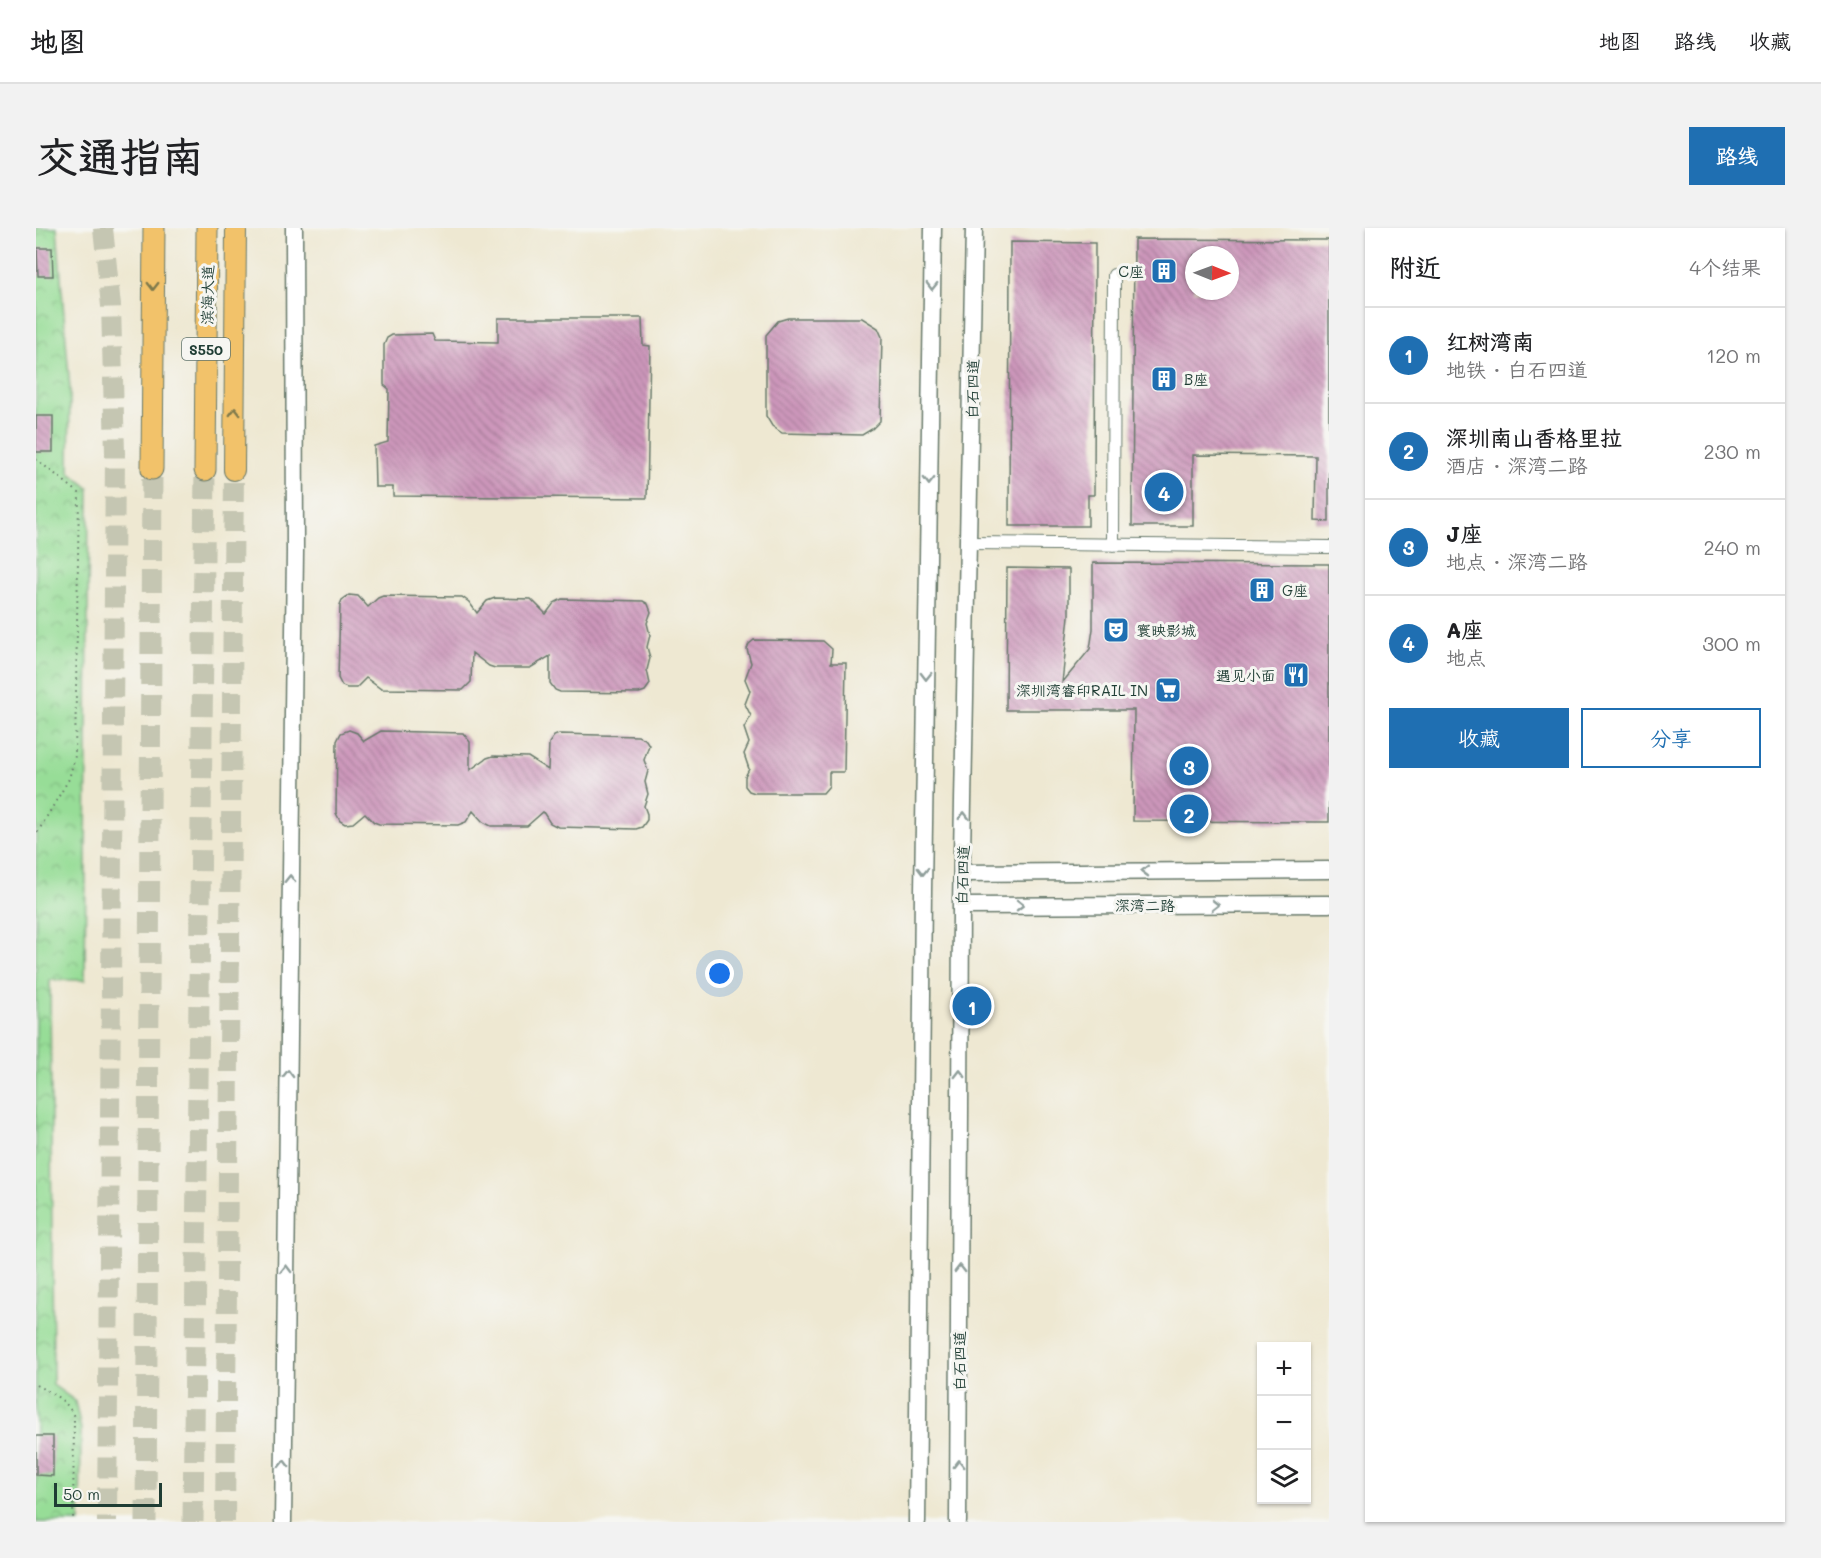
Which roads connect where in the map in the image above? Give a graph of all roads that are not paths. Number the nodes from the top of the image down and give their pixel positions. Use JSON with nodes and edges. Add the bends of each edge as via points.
{"nodes":[{"id":1,"x":153,"y":228,"type":"edge"},
{"id":2,"x":207,"y":228,"type":"edge"},
{"id":3,"x":236,"y":228,"type":"edge"},
{"id":4,"x":294,"y":228,"type":"edge"},
{"id":5,"x":933,"y":228,"type":"edge"},
{"id":6,"x":974,"y":228,"type":"edge"},
{"id":7,"x":1114,"y":275,"type":"dead end"},
{"id":8,"x":152,"y":469,"type":"tunnel mouth"},
{"id":9,"x":205,"y":470,"type":"tunnel mouth"},
{"id":10,"x":234,"y":470,"type":"tunnel mouth"},
{"id":11,"x":969,"y":543,"type":"junction"},
{"id":12,"x":1113,"y":545,"type":"junction"},
{"id":13,"x":1329,"y":547,"type":"edge"},
{"id":14,"x":1329,"y":870,"type":"edge"},
{"id":15,"x":963,"y":873,"type":"junction"},
{"id":16,"x":1329,"y":904,"type":"edge"},
{"id":17,"x":961,"y":906,"type":"junction"},
{"id":18,"x":283,"y":1522,"type":"edge"},
{"id":19,"x":917,"y":1522,"type":"edge"},
{"id":20,"x":958,"y":1522,"type":"edge"}],
"edges":[{"from":1,"to":8,"type":"highway","one_way":true},
{"from":2,"to":9,"type":"highway","name":"滨海大道","number":"S550"},
{"from":10,"to":3,"type":"main road","one_way":true},
{"from":18,"to":4,"type":"street","one_way":true},
{"from":5,"to":19,"type":"street","one_way":true},
{"from":6,"to":11,"type":"street","name":"白石四道"},
{"from":7,"to":12,"type":"street"},
{"from":11,"to":12,"type":"street"},
{"from":15,"to":11,"type":"street","name":"白石四道","one_way":true},
{"from":12,"to":13,"type":"street"},
{"from":14,"to":15,"type":"street","one_way":true},
{"from":15,"to":17,"type":"street","name":"白石四道"},
{"from":17,"to":16,"type":"street","name":"深湾二路","one_way":true},
{"from":20,"to":17,"type":"street","name":"白石四道","one_way":true}]}
